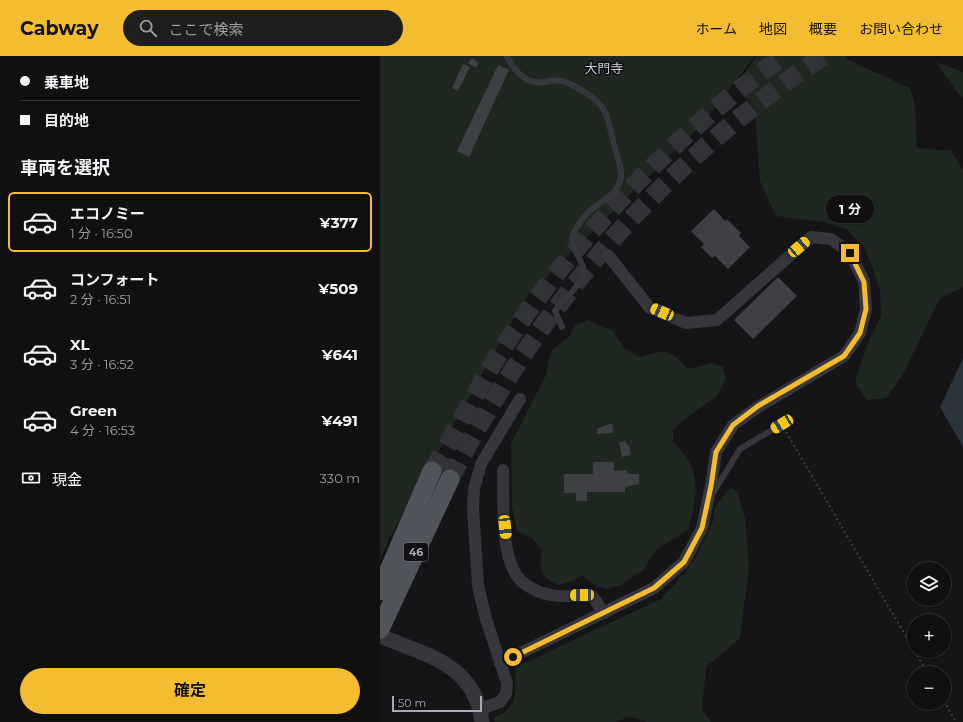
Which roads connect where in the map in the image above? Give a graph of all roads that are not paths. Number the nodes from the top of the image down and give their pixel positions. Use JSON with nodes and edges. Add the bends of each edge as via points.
{"nodes":[{"id":1,"x":507,"y":56,"type":"edge"},
{"id":2,"x":608,"y":255,"type":"dead end"},
{"id":3,"x":562,"y":328,"type":"dead end"},
{"id":4,"x":520,"y":399,"type":"dead end"},
{"id":5,"x":782,"y":424,"type":"road end"},
{"id":6,"x":503,"y":470,"type":"dead end"},
{"id":7,"x":432,"y":471,"type":"tunnel mouth"},
{"id":8,"x":450,"y":479,"type":"tunnel mouth"},
{"id":9,"x":707,"y":503,"type":"junction"},
{"id":10,"x":380,"y":591,"type":"edge"},
{"id":11,"x":604,"y":613,"type":"junction"},
{"id":12,"x":381,"y":630,"type":"edge"},
{"id":13,"x":500,"y":663,"type":"junction"},
{"id":14,"x":482,"y":716,"type":"edge"}],
"edges":[{"from":1,"to":3,"type":"lane","via":[[520,74],[527,79],[534,82],[563,81],[598,103],[606,114],[621,170],[618,186],[587,214],[574,235],[573,240],[584,273],[579,283],[555,311]]},
{"from":2,"to":9,"type":"street","via":[[650,308],[686,323],[717,320],[811,237],[831,238],[850,253],[864,282],[866,309],[860,333],[844,356],[758,406],[733,425],[716,452]]},
{"from":4,"to":13,"type":"street","via":[[481,464],[472,508],[478,586]]},
{"from":5,"to":9,"type":"lane","via":[[740,449]]},
{"from":6,"to":11,"type":"street","via":[[507,550],[516,574],[532,589],[551,595],[593,597]]},
{"from":7,"to":10,"type":"main road","number":"46"},
{"from":8,"to":12,"type":"main road","number":"46"},
{"from":9,"to":11,"type":"street","via":[[702,528],[684,562],[654,588]]},
{"from":11,"to":13,"type":"street"},
{"from":12,"to":14,"type":"street","via":[[454,669],[471,688]]},
{"from":13,"to":14,"type":"street","via":[[507,683],[506,694]]}]}
